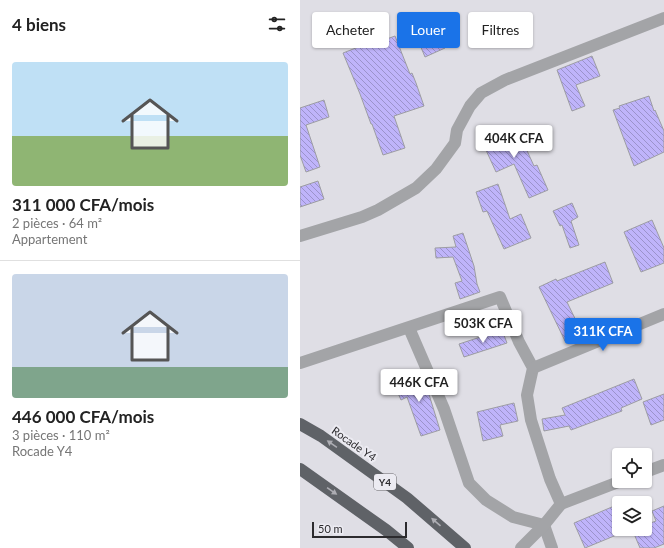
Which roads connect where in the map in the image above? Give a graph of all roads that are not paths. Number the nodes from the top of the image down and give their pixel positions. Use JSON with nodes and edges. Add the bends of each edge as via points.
{"nodes":[{"id":1,"x":664,"y":18,"type":"edge"},
{"id":2,"x":300,"y":236,"type":"edge"},
{"id":3,"x":664,"y":314,"type":"edge"},
{"id":4,"x":409,"y":328,"type":"junction"},
{"id":5,"x":300,"y":363,"type":"edge"},
{"id":6,"x":532,"y":368,"type":"junction"},
{"id":7,"x":300,"y":424,"type":"edge"},
{"id":8,"x":664,"y":465,"type":"edge"},
{"id":9,"x":300,"y":469,"type":"edge"},
{"id":10,"x":652,"y":469,"type":"edge"},
{"id":11,"x":612,"y":484,"type":"edge"},
{"id":12,"x":561,"y":504,"type":"junction"},
{"id":13,"x":544,"y":525,"type":"junction"},
{"id":14,"x":408,"y":548,"type":"edge"},
{"id":15,"x":465,"y":548,"type":"edge"},
{"id":16,"x":521,"y":548,"type":"edge"},
{"id":17,"x":552,"y":548,"type":"edge"}],
"edges":[{"from":1,"to":2,"type":"street","via":[[505,80],[481,93],[470,106],[458,130],[455,143],[436,169],[416,188],[362,217]]},
{"from":3,"to":6,"type":"street"},
{"from":4,"to":5,"type":"street"},
{"from":4,"to":6,"type":"street","via":[[500,297]]},
{"from":4,"to":13,"type":"street","via":[[444,409],[469,483],[486,500],[513,517]]},
{"from":6,"to":12,"type":"street","via":[[527,395],[531,420]]},
{"from":15,"to":7,"type":"highway","name":"Rocade Y4","number":"Y4","one_way":true,"via":[[407,498]]},
{"from":8,"to":10,"type":"street"},
{"from":9,"to":14,"type":"highway","one_way":true},
{"from":11,"to":12,"type":"street"},
{"from":12,"to":13,"type":"street"},
{"from":13,"to":16,"type":"street"},
{"from":13,"to":17,"type":"street"}]}
